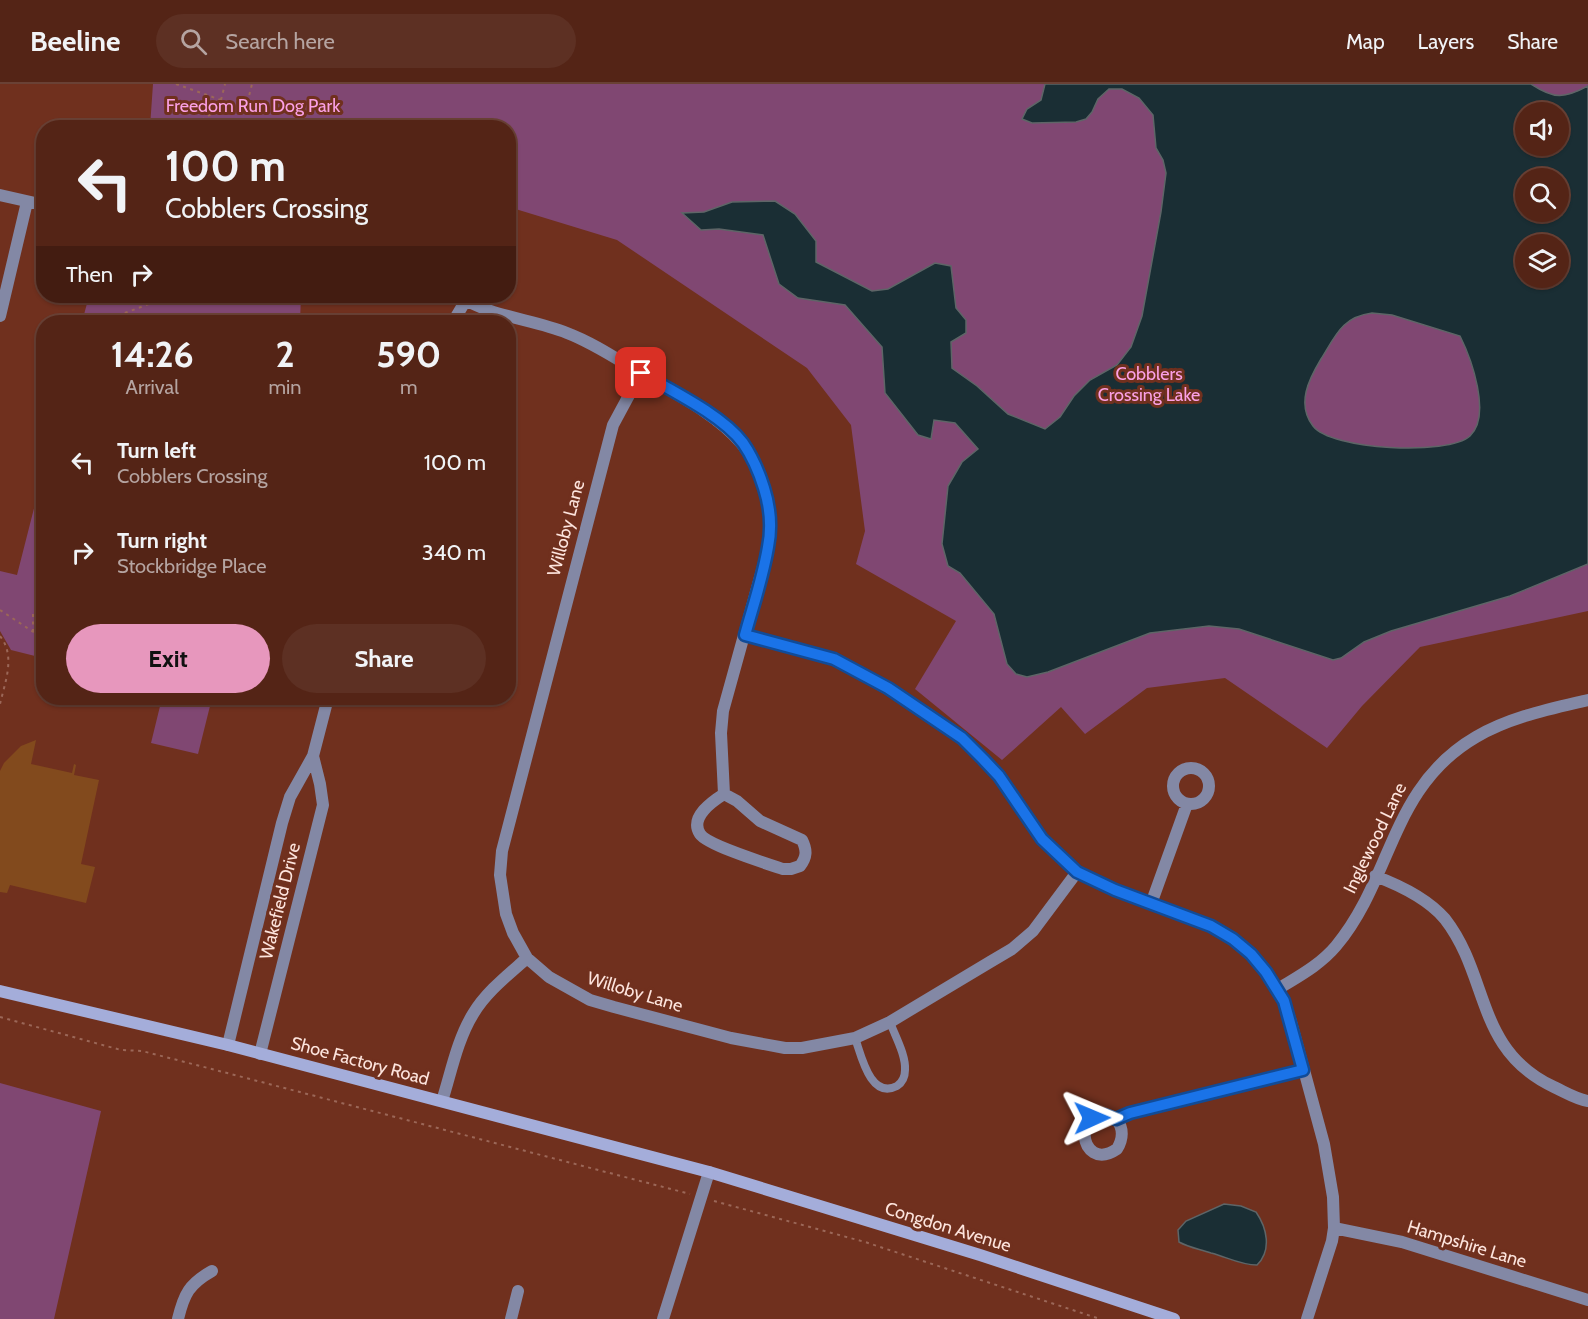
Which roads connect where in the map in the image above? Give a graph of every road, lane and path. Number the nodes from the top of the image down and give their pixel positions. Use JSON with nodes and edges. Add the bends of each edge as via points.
{"nodes":[{"id":1,"x":176,"y":84,"type":"edge"},
{"id":2,"x":225,"y":84,"type":"edge"},
{"id":3,"x":252,"y":84,"type":"edge"},
{"id":4,"x":221,"y":100,"type":"junction"},
{"id":5,"x":224,"y":106,"type":"junction"},
{"id":6,"x":202,"y":120,"type":"edge"},
{"id":7,"x":0,"y":195,"type":"edge"},
{"id":8,"x":27,"y":202,"type":"junction"},
{"id":9,"x":36,"y":204,"type":"edge"},
{"id":10,"x":150,"y":303,"type":"edge"},
{"id":11,"x":475,"y":303,"type":"edge"},
{"id":12,"x":121,"y":315,"type":"edge"},
{"id":13,"x":504,"y":315,"type":"edge"},
{"id":14,"x":0,"y":316,"type":"edge"},
{"id":15,"x":516,"y":319,"type":"edge"},
{"id":16,"x":641,"y":373,"type":"junction"},
{"id":17,"x":0,"y":610,"type":"edge"},
{"id":18,"x":36,"y":612,"type":"edge"},
{"id":19,"x":33,"y":632,"type":"junction"},
{"id":20,"x":36,"y":634,"type":"edge"},
{"id":21,"x":745,"y":635,"type":"junction"},
{"id":22,"x":0,"y":636,"type":"edge"},
{"id":23,"x":1588,"y":700,"type":"edge"},
{"id":24,"x":0,"y":704,"type":"edge"},
{"id":25,"x":326,"y":705,"type":"edge"},
{"id":26,"x":313,"y":756,"type":"junction"},
{"id":27,"x":724,"y":794,"type":"junction"},
{"id":28,"x":1187,"y":804,"type":"dead end"},
{"id":29,"x":1077,"y":872,"type":"junction"},
{"id":30,"x":1376,"y":876,"type":"junction"},
{"id":31,"x":1151,"y":904,"type":"junction"},
{"id":32,"x":527,"y":958,"type":"junction"},
{"id":33,"x":1278,"y":989,"type":"junction"},
{"id":34,"x":0,"y":991,"type":"edge"},
{"id":35,"x":0,"y":1017,"type":"edge"},
{"id":36,"x":890,"y":1022,"type":"junction"},
{"id":37,"x":855,"y":1038,"type":"junction"},
{"id":38,"x":228,"y":1045,"type":"junction"},
{"id":39,"x":260,"y":1054,"type":"junction"},
{"id":40,"x":1303,"y":1070,"type":"junction"},
{"id":41,"x":442,"y":1101,"type":"junction"},
{"id":42,"x":1588,"y":1101,"type":"edge"},
{"id":43,"x":1116,"y":1119,"type":"dead end"},
{"id":44,"x":709,"y":1172,"type":"junction"},
{"id":45,"x":690,"y":1194,"type":"dead end"},
{"id":46,"x":714,"y":1201,"type":"dead end"},
{"id":47,"x":1334,"y":1228,"type":"junction"},
{"id":48,"x":212,"y":1271,"type":"dead end"},
{"id":49,"x":518,"y":1291,"type":"dead end"},
{"id":50,"x":1588,"y":1300,"type":"edge"},
{"id":51,"x":178,"y":1319,"type":"edge"},
{"id":52,"x":512,"y":1319,"type":"edge"},
{"id":53,"x":663,"y":1319,"type":"edge"},
{"id":54,"x":1100,"y":1319,"type":"edge"},
{"id":55,"x":1174,"y":1319,"type":"edge"},
{"id":56,"x":1307,"y":1319,"type":"edge"}],
"edges":[{"from":1,"to":4,"type":"path"},
{"from":2,"to":4,"type":"path"},
{"from":3,"to":5,"type":"path","via":[[249,96]]},
{"from":4,"to":5,"type":"path"},
{"from":5,"to":6,"type":"path"},
{"from":7,"to":8,"type":"street"},
{"from":8,"to":9,"type":"street"},
{"from":8,"to":14,"type":"street"},
{"from":10,"to":12,"type":"path"},
{"from":11,"to":13,"type":"street"},
{"from":15,"to":16,"type":"street","via":[[566,332]]},
{"from":16,"to":21,"type":"street","via":[[704,410],[731,431],[742,442],[760,476],[770,520],[769,545]]},
{"from":16,"to":32,"type":"street","name":"Willoby Lane","via":[[613,425],[502,851],[501,895],[513,933]]},
{"from":17,"to":19,"type":"path"},
{"from":18,"to":19,"type":"path"},
{"from":19,"to":20,"type":"path"},
{"from":21,"to":27,"type":"street","via":[[723,711]]},
{"from":21,"to":29,"type":"street","via":[[834,659],[927,713],[983,759],[1042,839]]},
{"from":22,"to":24,"type":"path","via":[[9,662]]},
{"from":23,"to":30,"type":"street","name":"Inglewood Lane","via":[[1510,720],[1475,737],[1445,759],[1422,783],[1408,806]]},
{"from":25,"to":26,"type":"street","name":"Wakefield Drive"},
{"from":26,"to":38,"type":"street","name":"Wakefield Drive","via":[[294,789],[282,823]]},
{"from":26,"to":39,"type":"street","name":"Wakefield Drive","via":[[323,805]]},
{"from":27,"to":27,"type":"street","via":[[760,821],[802,840],[806,854],[800,866],[783,869],[705,838],[698,828],[700,815]]},
{"from":28,"to":31,"type":"street"},
{"from":29,"to":31,"type":"street"},
{"from":29,"to":36,"type":"street","name":"Willoby Lane","via":[[1033,931],[1012,949]]},
{"from":30,"to":33,"type":"street","name":"Inglewood Lane","via":[[1336,946],[1310,970]]},
{"from":30,"to":42,"type":"street","via":[[1423,900],[1443,917],[1458,938],[1491,1023],[1512,1057],[1550,1085]]},
{"from":31,"to":33,"type":"street","via":[[1211,926],[1233,939],[1251,954]]},
{"from":32,"to":37,"type":"street","name":"Willoby Lane","via":[[549,977],[590,1000],[731,1038],[802,1048]]},
{"from":32,"to":41,"type":"street","via":[[474,1012]]},
{"from":33,"to":40,"type":"street"},
{"from":34,"to":38,"type":"street","name":"Shoe Factory Road"},
{"from":35,"to":45,"type":"path"},
{"from":36,"to":37,"type":"street","name":"Willoby Lane"},
{"from":36,"to":37,"type":"lane","via":[[906,1068],[903,1080],[895,1087],[883,1088],[872,1080]]},
{"from":38,"to":39,"type":"street","name":"Shoe Factory Road"},
{"from":39,"to":41,"type":"street","name":"Shoe Factory Road"},
{"from":40,"to":43,"type":"street"},
{"from":40,"to":47,"type":"street","via":[[1330,1172]]},
{"from":41,"to":44,"type":"street","name":"Shoe Factory Road"},
{"from":44,"to":53,"type":"street"},
{"from":44,"to":55,"type":"street","name":"Congdon Avenue"},
{"from":46,"to":54,"type":"path","via":[[865,1242]]},
{"from":47,"to":50,"type":"street","name":"Hampshire Lane","via":[[1402,1242]]},
{"from":47,"to":56,"type":"street"},
{"from":48,"to":51,"type":"street","via":[[190,1287]]},
{"from":49,"to":52,"type":"street"}]}
